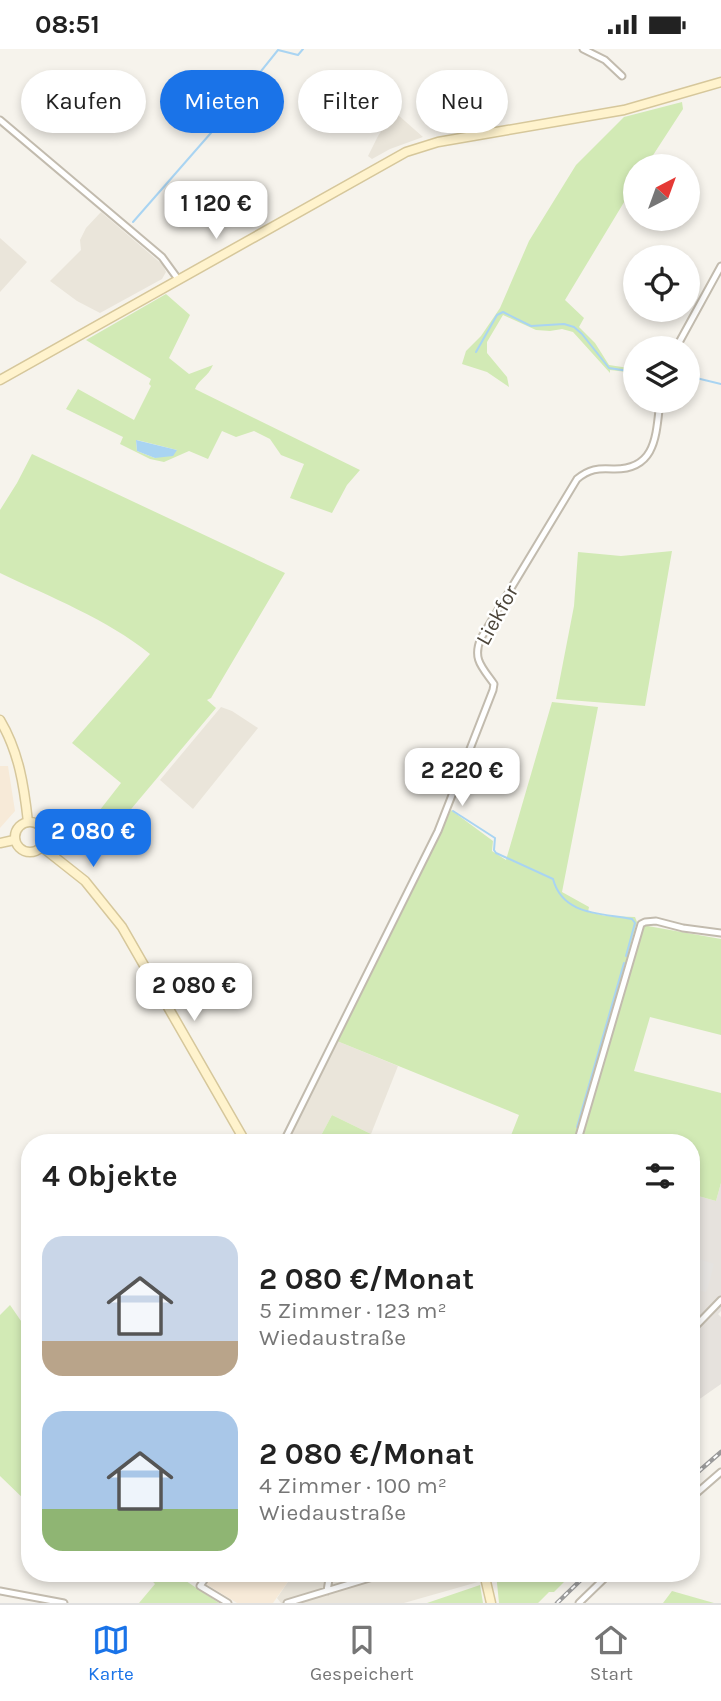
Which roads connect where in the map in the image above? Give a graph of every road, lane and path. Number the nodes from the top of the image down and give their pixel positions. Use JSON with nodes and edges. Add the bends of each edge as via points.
{"nodes":[{"id":1,"x":583,"y":49,"type":"edge"},
{"id":2,"x":622,"y":76,"type":"dead end"},
{"id":3,"x":721,"y":82,"type":"edge"},
{"id":4,"x":0,"y":120,"type":"edge"},
{"id":5,"x":721,"y":266,"type":"edge"},
{"id":6,"x":178,"y":279,"type":"junction"},
{"id":7,"x":683,"y":336,"type":"edge"},
{"id":8,"x":0,"y":380,"type":"edge"},
{"id":9,"x":658,"y":413,"type":"edge"},
{"id":10,"x":0,"y":720,"type":"edge"},
{"id":11,"x":29,"y":822,"type":"junction"},
{"id":12,"x":14,"y":840,"type":"junction"},
{"id":13,"x":0,"y":843,"type":"edge"},
{"id":14,"x":42,"y":847,"type":"junction"},
{"id":15,"x":721,"y":933,"type":"edge"},
{"id":16,"x":241,"y":1134,"type":"edge"},
{"id":17,"x":287,"y":1134,"type":"edge"},
{"id":18,"x":580,"y":1134,"type":"edge"},
{"id":19,"x":721,"y":1300,"type":"edge"},
{"id":20,"x":700,"y":1322,"type":"edge"},
{"id":21,"x":721,"y":1472,"type":"edge"},
{"id":22,"x":700,"y":1490,"type":"edge"},
{"id":23,"x":203,"y":1582,"type":"edge"},
{"id":24,"x":328,"y":1582,"type":"edge"},
{"id":25,"x":356,"y":1582,"type":"edge"},
{"id":26,"x":486,"y":1582,"type":"edge"},
{"id":27,"x":601,"y":1582,"type":"edge"},
{"id":28,"x":0,"y":1591,"type":"edge"},
{"id":29,"x":327,"y":1591,"type":"junction"},
{"id":30,"x":64,"y":1603,"type":"edge"},
{"id":31,"x":228,"y":1603,"type":"edge"},
{"id":32,"x":287,"y":1603,"type":"edge"},
{"id":33,"x":491,"y":1603,"type":"edge"},
{"id":34,"x":579,"y":1603,"type":"edge"}],
"edges":[{"from":1,"to":2,"type":"street","via":[[606,60]]},
{"from":3,"to":6,"type":"main road","via":[[624,108],[416,148]]},
{"from":4,"to":6,"type":"street","via":[[162,257]]},
{"from":5,"to":7,"type":"street"},
{"from":6,"to":8,"type":"main road"},
{"from":9,"to":17,"type":"street","name":"Liekfor","via":[[652,449],[643,461],[630,467],[595,469],[577,479],[481,638],[476,654],[494,684],[452,797]]},
{"from":10,"to":11,"type":"main road","via":[[21,770]]},
{"from":11,"to":12,"type":"main road","via":[[19,827]]},
{"from":11,"to":14,"type":"main road","via":[[43,830]]},
{"from":12,"to":13,"type":"main road"},
{"from":12,"to":14,"type":"main road","via":[[27,853]]},
{"from":14,"to":16,"type":"main road","via":[[85,881],[122,927]]},
{"from":15,"to":18,"type":"street","via":[[656,921],[641,924]]},
{"from":19,"to":20,"type":"street"},
{"from":21,"to":22,"type":"street"},
{"from":23,"to":31,"type":"street","via":[[200,1586]]},
{"from":24,"to":29,"type":"street"},
{"from":25,"to":29,"type":"street"},
{"from":26,"to":33,"type":"main road"},
{"from":27,"to":34,"type":"street"},
{"from":28,"to":30,"type":"street"},
{"from":29,"to":32,"type":"street"}]}
